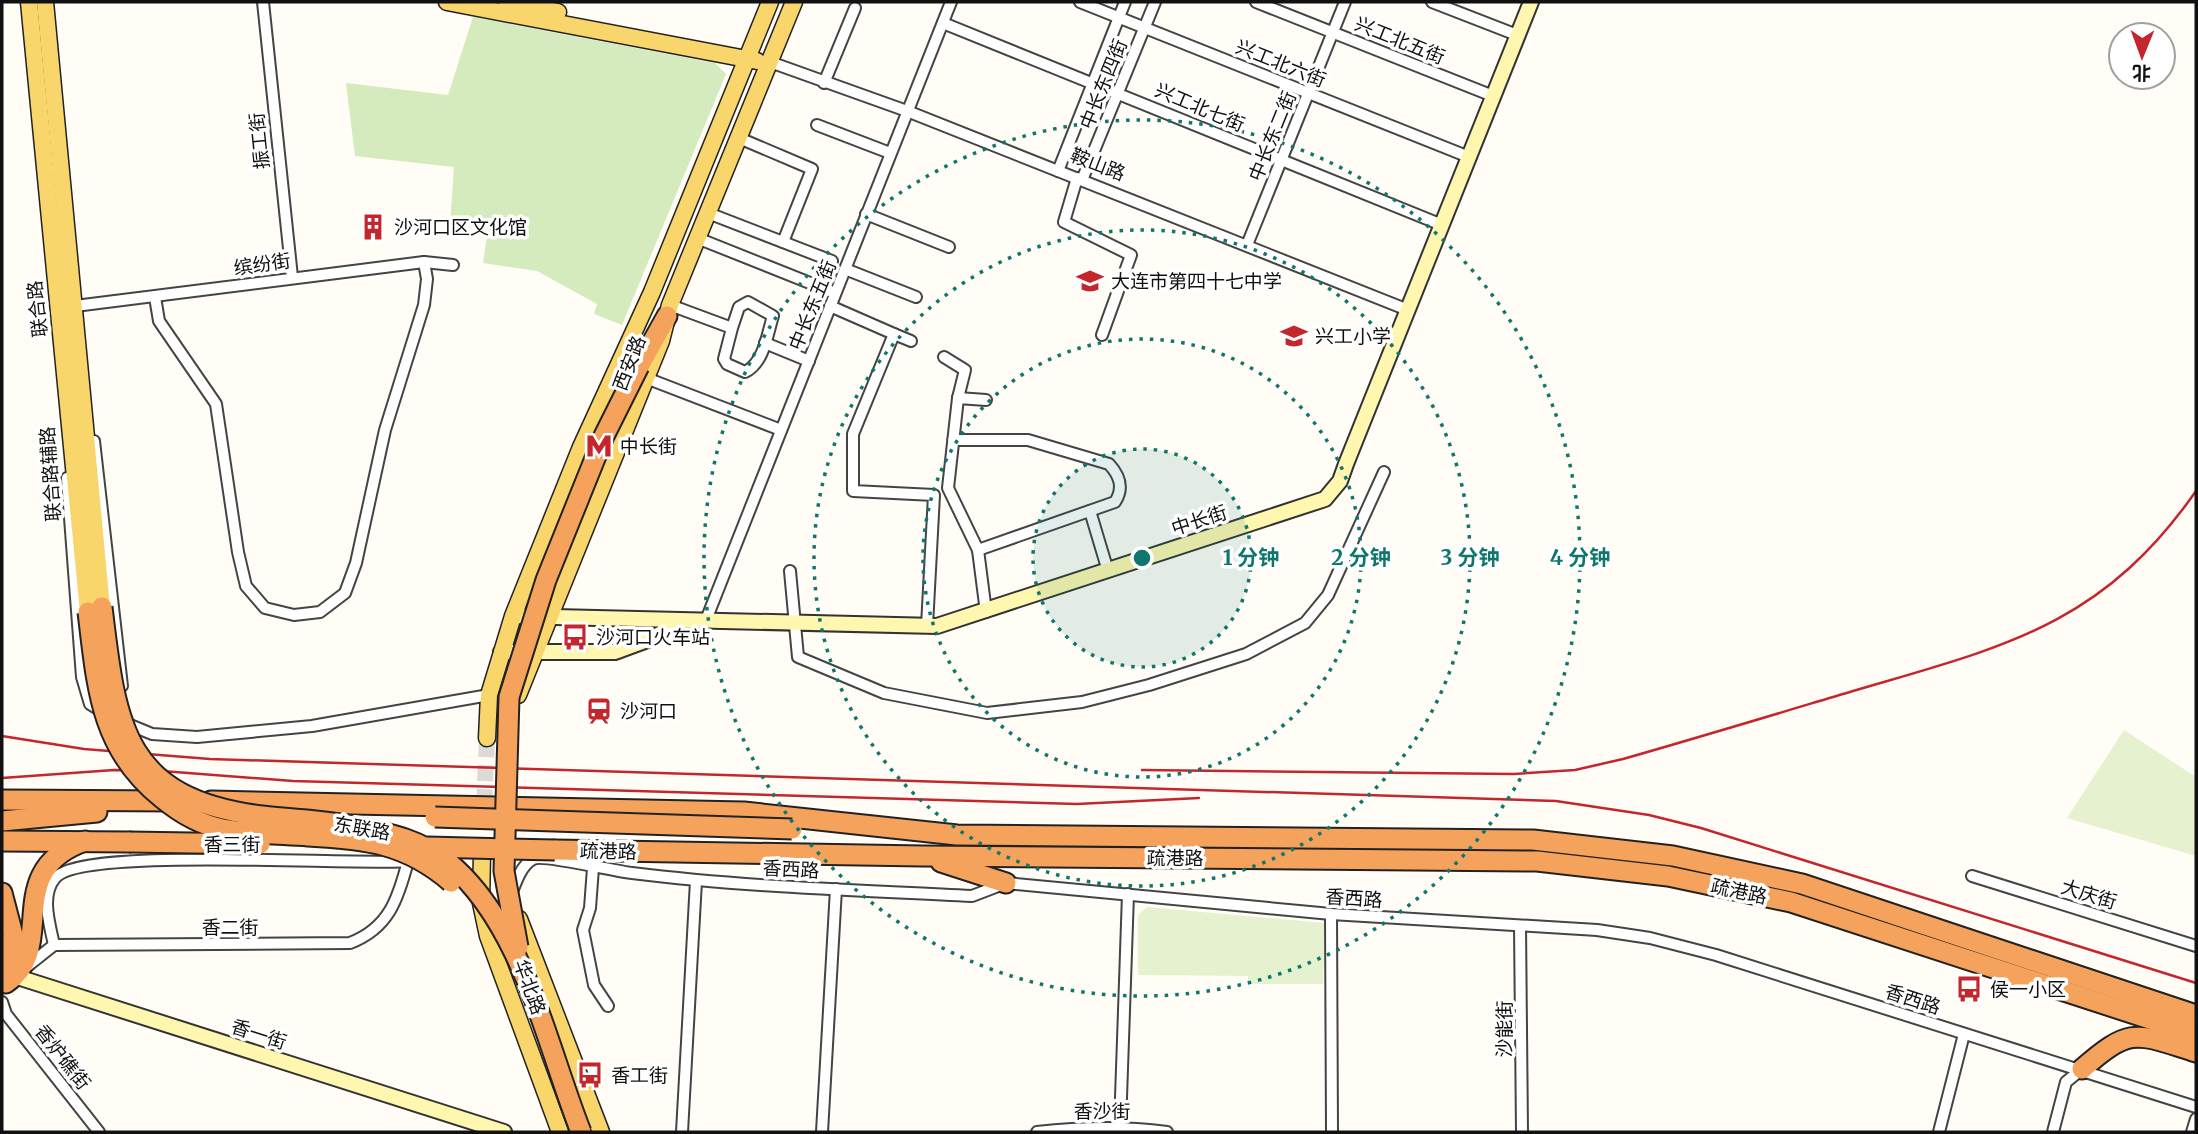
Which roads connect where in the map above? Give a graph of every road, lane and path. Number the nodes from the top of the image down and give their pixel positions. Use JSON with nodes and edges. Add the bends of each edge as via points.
{"nodes":[{"id":1,"x":29,"y":2,"type":"edge"},
{"id":2,"x":45,"y":2,"type":"edge"},
{"id":3,"x":263,"y":2,"type":"edge"},
{"id":4,"x":447,"y":2,"type":"edge"},
{"id":5,"x":508,"y":2,"type":"edge"},
{"id":6,"x":770,"y":2,"type":"edge"},
{"id":7,"x":794,"y":2,"type":"edge"},
{"id":8,"x":951,"y":2,"type":"edge"},
{"id":9,"x":1080,"y":2,"type":"edge"},
{"id":10,"x":1125,"y":2,"type":"edge"},
{"id":11,"x":1156,"y":2,"type":"edge"},
{"id":12,"x":1256,"y":2,"type":"edge"},
{"id":13,"x":1345,"y":2,"type":"edge"},
{"id":14,"x":1432,"y":2,"type":"edge"},
{"id":15,"x":1531,"y":2,"type":"edge"},
{"id":16,"x":855,"y":8,"type":"dead end"},
{"id":17,"x":1119,"y":17,"type":"junction"},
{"id":18,"x":943,"y":23,"type":"junction"},
{"id":19,"x":1145,"y":27,"type":"junction"},
{"id":20,"x":1333,"y":32,"type":"junction"},
{"id":21,"x":1517,"y":35,"type":"junction"},
{"id":22,"x":749,"y":55,"type":"junction"},
{"id":23,"x":770,"y":62,"type":"junction"},
{"id":24,"x":1094,"y":82,"type":"junction"},
{"id":25,"x":824,"y":83,"type":"junction"},
{"id":26,"x":1119,"y":92,"type":"junction"},
{"id":27,"x":1308,"y":94,"type":"junction"},
{"id":28,"x":1493,"y":96,"type":"junction"},
{"id":29,"x":907,"y":111,"type":"junction"},
{"id":30,"x":817,"y":125,"type":"dead end"},
{"id":31,"x":739,"y":138,"type":"junction"},
{"id":32,"x":890,"y":153,"type":"junction"},
{"id":33,"x":1469,"y":157,"type":"junction"},
{"id":34,"x":1281,"y":160,"type":"junction"},
{"id":35,"x":1058,"y":171,"type":"junction"},
{"id":36,"x":1080,"y":179,"type":"junction"},
{"id":37,"x":708,"y":213,"type":"junction"},
{"id":38,"x":866,"y":214,"type":"junction"},
{"id":39,"x":1442,"y":225,"type":"junction"},
{"id":40,"x":697,"y":238,"type":"junction"},
{"id":41,"x":783,"y":242,"type":"junction"},
{"id":42,"x":1247,"y":245,"type":"junction"},
{"id":43,"x":948,"y":247,"type":"dead end"},
{"id":44,"x":832,"y":261,"type":"dead end"},
{"id":45,"x":424,"y":262,"type":"junction"},
{"id":46,"x":453,"y":265,"type":"dead end"},
{"id":47,"x":845,"y":269,"type":"junction"},
{"id":48,"x":292,"y":277,"type":"junction"},
{"id":49,"x":55,"y":283,"type":"junction"},
{"id":50,"x":835,"y":293,"type":"junction"},
{"id":51,"x":155,"y":297,"type":"junction"},
{"id":52,"x":916,"y":297,"type":"dead end"},
{"id":53,"x":830,"y":306,"type":"junction"},
{"id":54,"x":1408,"y":310,"type":"junction"},
{"id":55,"x":75,"y":311,"type":"junction"},
{"id":56,"x":668,"y":311,"type":"junction"},
{"id":57,"x":732,"y":328,"type":"junction"},
{"id":58,"x":894,"y":334,"type":"junction"},
{"id":59,"x":1102,"y":335,"type":"dead end"},
{"id":60,"x":911,"y":341,"type":"dead end"},
{"id":61,"x":765,"y":343,"type":"junction"},
{"id":62,"x":944,"y":357,"type":"dead end"},
{"id":63,"x":809,"y":361,"type":"junction"},
{"id":64,"x":642,"y":372,"type":"junction"},
{"id":65,"x":958,"y":398,"type":"junction"},
{"id":66,"x":986,"y":400,"type":"dead end"},
{"id":67,"x":781,"y":430,"type":"junction"},
{"id":68,"x":953,"y":440,"type":"junction"},
{"id":69,"x":1384,"y":472,"type":"dead end"},
{"id":70,"x":1090,"y":511,"type":"junction"},
{"id":71,"x":978,"y":550,"type":"junction"},
{"id":72,"x":790,"y":571,"type":"dead end"},
{"id":73,"x":1108,"y":571,"type":"junction"},
{"id":74,"x":95,"y":609,"type":"junction"},
{"id":75,"x":986,"y":612,"type":"junction"},
{"id":76,"x":513,"y":617,"type":"junction"},
{"id":77,"x":551,"y":617,"type":"junction"},
{"id":78,"x":683,"y":620,"type":"junction"},
{"id":79,"x":706,"y":620,"type":"junction"},
{"id":80,"x":794,"y":624,"type":"junction"},
{"id":81,"x":927,"y":626,"type":"junction"},
{"id":82,"x":501,"y":652,"type":"junction"},
{"id":83,"x":537,"y":652,"type":"junction"},
{"id":84,"x":555,"y":652,"type":"junction"},
{"id":85,"x":119,"y":656,"type":"junction"},
{"id":86,"x":81,"y":663,"type":"junction"},
{"id":87,"x":529,"y":669,"type":"junction"},
{"id":88,"x":489,"y":695,"type":"junction"},
{"id":89,"x":152,"y":734,"type":"junction"},
{"id":90,"x":487,"y":738,"type":"tunnel mouth"},
{"id":91,"x":512,"y":741,"type":"dead end"},
{"id":92,"x":209,"y":801,"type":"junction"},
{"id":93,"x":2,"y":802,"type":"edge"},
{"id":94,"x":246,"y":814,"type":"junction"},
{"id":95,"x":2,"y":821,"type":"edge"},
{"id":96,"x":957,"y":835,"type":"junction"},
{"id":97,"x":2,"y":841,"type":"edge"},
{"id":98,"x":85,"y":841,"type":"junction"},
{"id":99,"x":2,"y":851,"type":"edge"},
{"id":100,"x":482,"y":853,"type":"joint"},
{"id":101,"x":923,"y":856,"type":"junction"},
{"id":102,"x":510,"y":857,"type":"dead end"},
{"id":103,"x":408,"y":861,"type":"junction"},
{"id":104,"x":593,"y":868,"type":"junction"},
{"id":105,"x":1972,"y":876,"type":"dead end"},
{"id":106,"x":696,"y":881,"type":"junction"},
{"id":107,"x":1006,"y":883,"type":"junction"},
{"id":108,"x":836,"y":889,"type":"junction"},
{"id":109,"x":2,"y":893,"type":"edge"},
{"id":110,"x":1128,"y":894,"type":"junction"},
{"id":111,"x":511,"y":895,"type":"junction"},
{"id":112,"x":1331,"y":914,"type":"junction"},
{"id":113,"x":1521,"y":926,"type":"junction"},
{"id":114,"x":54,"y":945,"type":"junction"},
{"id":115,"x":2196,"y":946,"type":"edge"},
{"id":116,"x":526,"y":983,"type":"junction"},
{"id":117,"x":5,"y":984,"type":"edge"},
{"id":118,"x":608,"y":1006,"type":"dead end"},
{"id":119,"x":2196,"y":1015,"type":"edge"},
{"id":120,"x":1964,"y":1034,"type":"junction"},
{"id":121,"x":2196,"y":1034,"type":"edge"},
{"id":122,"x":2196,"y":1052,"type":"edge"},
{"id":123,"x":2082,"y":1069,"type":"junction"},
{"id":124,"x":2196,"y":1107,"type":"edge"},
{"id":125,"x":2196,"y":1119,"type":"edge"},
{"id":126,"x":1120,"y":1127,"type":"junction"},
{"id":127,"x":1078,"y":1130,"type":"edge"},
{"id":128,"x":99,"y":1132,"type":"edge"},
{"id":129,"x":479,"y":1132,"type":"edge"},
{"id":130,"x":504,"y":1132,"type":"edge"},
{"id":131,"x":560,"y":1132,"type":"edge"},
{"id":132,"x":568,"y":1132,"type":"edge"},
{"id":133,"x":582,"y":1132,"type":"edge"},
{"id":134,"x":601,"y":1132,"type":"edge"},
{"id":135,"x":682,"y":1132,"type":"edge"},
{"id":136,"x":822,"y":1132,"type":"edge"},
{"id":137,"x":1037,"y":1132,"type":"edge"},
{"id":138,"x":1167,"y":1132,"type":"edge"},
{"id":139,"x":1332,"y":1132,"type":"edge"},
{"id":140,"x":1522,"y":1132,"type":"edge"},
{"id":141,"x":1939,"y":1132,"type":"edge"},
{"id":142,"x":2053,"y":1132,"type":"edge"},
{"id":143,"x":2192,"y":1132,"type":"edge"}],
"edges":[{"from":1,"to":49,"type":"main road","name":"联合路"},
{"from":2,"to":55,"type":"main road","name":"联合路"},
{"from":3,"to":48,"type":"street","name":"振工街"},
{"from":4,"to":22,"type":"main road","name":"鞍山路"},
{"from":5,"to":22,"type":"main road","name":"鞍山路"},
{"from":6,"to":22,"type":"main road","name":"西安路"},
{"from":7,"to":23,"type":"main road"},
{"from":8,"to":18,"type":"street","name":"中长东五街"},
{"from":9,"to":17,"type":"street","name":"兴工北六街"},
{"from":10,"to":17,"type":"street","name":"中长东四街"},
{"from":11,"to":19,"type":"street","name":"中长东四街"},
{"from":12,"to":20,"type":"street","name":"兴工北五街"},
{"from":13,"to":20,"type":"street","name":"中长东二街"},
{"from":14,"to":21,"type":"street"},
{"from":15,"to":21,"type":"street","name":"中长街"},
{"from":16,"to":25,"type":"street"},
{"from":17,"to":19,"type":"street","name":"兴工北六街"},
{"from":17,"to":24,"type":"street","name":"中长东四街"},
{"from":18,"to":24,"type":"street","name":"兴工北七街"},
{"from":18,"to":29,"type":"street","name":"中长东五街"},
{"from":19,"to":26,"type":"street","name":"中长东四街"},
{"from":19,"to":27,"type":"street","name":"兴工北六街"},
{"from":20,"to":27,"type":"street","name":"中长东二街"},
{"from":20,"to":28,"type":"street","name":"兴工北五街"},
{"from":21,"to":28,"type":"street","name":"中长街"},
{"from":22,"to":23,"type":"main road","name":"鞍山路"},
{"from":22,"to":76,"type":"main road","name":"西安路"},
{"from":23,"to":25,"type":"street","name":"鞍山路"},
{"from":23,"to":31,"type":"main road"},
{"from":24,"to":26,"type":"street","name":"兴工北七街"},
{"from":24,"to":35,"type":"street","name":"中长东四街"},
{"from":25,"to":29,"type":"street","name":"鞍山路"},
{"from":26,"to":34,"type":"street","name":"兴工北七街"},
{"from":26,"to":36,"type":"street","name":"中长东四街"},
{"from":27,"to":33,"type":"street","name":"兴工北六街"},
{"from":27,"to":34,"type":"street","name":"中长东二街"},
{"from":28,"to":33,"type":"street","name":"中长街"},
{"from":29,"to":32,"type":"street","name":"中长东五街"},
{"from":29,"to":35,"type":"street","name":"鞍山路"},
{"from":30,"to":32,"type":"street"},
{"from":31,"to":37,"type":"main road"},
{"from":31,"to":41,"type":"street","via":[[812,169]]},
{"from":32,"to":38,"type":"street","name":"中长东五街"},
{"from":33,"to":39,"type":"street","name":"中长街"},
{"from":34,"to":39,"type":"street","name":"兴工北七街"},
{"from":34,"to":42,"type":"street","name":"中长东二街"},
{"from":35,"to":36,"type":"street","name":"鞍山路"},
{"from":36,"to":42,"type":"street","name":"鞍山路"},
{"from":36,"to":59,"type":"street","name":"中长东四街","via":[[1064,222],[1132,255]]},
{"from":37,"to":40,"type":"main road"},
{"from":37,"to":41,"type":"street"},
{"from":38,"to":43,"type":"street"},
{"from":38,"to":47,"type":"street","name":"中长东五街"},
{"from":39,"to":54,"type":"street","name":"中长街"},
{"from":40,"to":50,"type":"street"},
{"from":40,"to":56,"type":"main road"},
{"from":41,"to":44,"type":"street"},
{"from":42,"to":54,"type":"street","name":"鞍山路"},
{"from":45,"to":46,"type":"street","name":"缤纷街"},
{"from":45,"to":48,"type":"street","name":"缤纷街"},
{"from":45,"to":51,"type":"street","via":[[424,305],[385,430],[356,563],[345,593],[320,612],[294,615],[265,608],[246,586],[216,404],[159,321]]},
{"from":47,"to":50,"type":"street","name":"中长东五街"},
{"from":47,"to":52,"type":"street"},
{"from":48,"to":51,"type":"street","name":"缤纷街"},
{"from":49,"to":74,"type":"main road","name":"联合路"},
{"from":49,"to":86,"type":"street","name":"联合路辅路"},
{"from":50,"to":53,"type":"street","name":"中长东五街"},
{"from":51,"to":55,"type":"street","name":"缤纷街"},
{"from":53,"to":58,"type":"street"},
{"from":53,"to":63,"type":"street","name":"中长东五街"},
{"from":54,"to":73,"type":"street","name":"中长街","via":[[1339,481],[1325,499]]},
{"from":55,"to":74,"type":"main road","name":"联合路"},
{"from":55,"to":85,"type":"street"},
{"from":56,"to":57,"type":"street"},
{"from":56,"to":64,"type":"highway"},
{"from":57,"to":61,"type":"street","via":[[739,307],[748,302],[767,310],[773,316]]},
{"from":57,"to":61,"type":"street","via":[[725,348],[727,365],[745,372],[753,368]]},
{"from":58,"to":60,"type":"street"},
{"from":58,"to":81,"type":"street","via":[[853,434],[853,491],[934,495]]},
{"from":61,"to":63,"type":"street"},
{"from":62,"to":65,"type":"street","via":[[965,370]]},
{"from":63,"to":67,"type":"street","name":"中长东五街"},
{"from":64,"to":67,"type":"street"},
{"from":64,"to":77,"type":"main road","name":"西安路"},
{"from":64,"to":116,"type":"highway","bridge":true,"via":[[604,436],[546,580],[509,697],[504,871]]},
{"from":65,"to":66,"type":"street"},
{"from":65,"to":68,"type":"street"},
{"from":67,"to":79,"type":"street","name":"中长东五街"},
{"from":68,"to":70,"type":"street","via":[[1027,440],[1109,464],[1120,481],[1120,494],[1115,502]]},
{"from":68,"to":71,"type":"street","via":[[948,488]]},
{"from":69,"to":80,"type":"street","via":[[1328,595],[1305,623],[1246,654],[1122,692],[1082,702],[987,713],[884,693],[799,657]]},
{"from":70,"to":71,"type":"street"},
{"from":70,"to":73,"type":"street"},
{"from":71,"to":75,"type":"street"},
{"from":72,"to":80,"type":"street"},
{"from":73,"to":75,"type":"street","name":"中长街"},
{"from":74,"to":94,"type":"highway","name":"东联路","bridge":true,"via":[[121,723],[139,757],[188,798]]},
{"from":74,"to":132,"type":"highway","name":"东联路","bridge":true,"via":[[96,677],[108,727],[135,774],[180,812],[222,829],[358,838],[397,847],[438,870],[468,896],[504,962]]},
{"from":75,"to":81,"type":"street","name":"中长街"},
{"from":76,"to":77,"type":"street","name":"中长街"},
{"from":76,"to":82,"type":"main road","name":"西安路"},
{"from":77,"to":78,"type":"street","name":"中长街"},
{"from":77,"to":83,"type":"main road","name":"西安路"},
{"from":78,"to":79,"type":"street","name":"中长街"},
{"from":78,"to":84,"type":"street","via":[[653,638],[615,652]]},
{"from":79,"to":80,"type":"street","name":"中长街"},
{"from":80,"to":81,"type":"street","name":"中长街"},
{"from":82,"to":83,"type":"street"},
{"from":82,"to":88,"type":"main road","name":"西安路"},
{"from":83,"to":84,"type":"street"},
{"from":83,"to":87,"type":"main road","name":"西安路"},
{"from":84,"to":87,"type":"street"},
{"from":85,"to":86,"type":"street","via":[[103,668],[89,669]]},
{"from":85,"to":89,"type":"street","via":[[127,708]]},
{"from":86,"to":89,"type":"street","name":"联合路辅路","via":[[90,704]]},
{"from":87,"to":91,"type":"main road","name":"西安路","via":[[517,702]]},
{"from":88,"to":89,"type":"street","via":[[272,730],[197,737]]},
{"from":88,"to":90,"type":"main road","name":"西安路"},
{"from":92,"to":93,"type":"highway"},
{"from":92,"to":95,"type":"highway"},
{"from":92,"to":96,"type":"highway","via":[[744,812]]},
{"from":94,"to":96,"type":"highway","bridge":true},
{"from":94,"to":116,"type":"highway","name":"东联路","bridge":true,"via":[[338,823],[404,836],[426,846],[471,883],[503,933]]},
{"from":96,"to":119,"type":"highway","via":[[1533,840],[1673,856],[1802,884]]},
{"from":97,"to":98,"type":"highway"},
{"from":98,"to":99,"type":"highway"},
{"from":98,"to":101,"type":"highway","name":"疏港路","bridge":true},
{"from":98,"to":117,"type":"highway","via":[[66,847],[43,868],[33,896],[26,957]]},
{"from":100,"to":103,"type":"street","name":"香三街"},
{"from":100,"to":131,"type":"main road","name":"华北路","via":[[481,903],[488,936]]},
{"from":101,"to":107,"type":"highway"},
{"from":101,"to":121,"type":"highway","name":"疏港路","via":[[1537,861],[1668,876],[1791,902]]},
{"from":102,"to":111,"type":"main road"},
{"from":103,"to":114,"type":"street","name":"香二街","via":[[397,902],[374,929],[350,943]]},
{"from":103,"to":114,"type":"street","name":"香三街","via":[[116,861],[64,871],[55,878],[47,902]]},
{"from":104,"to":106,"type":"street","name":"香西路"},
{"from":104,"to":111,"type":"street","name":"香西路","via":[[548,857],[533,859]]},
{"from":104,"to":118,"type":"street","via":[[583,930],[594,985]]},
{"from":105,"to":115,"type":"street","name":"大庆街"},
{"from":106,"to":108,"type":"street","name":"香西路"},
{"from":106,"to":135,"type":"street"},
{"from":107,"to":108,"type":"street","name":"香西路","via":[[971,897]]},
{"from":107,"to":110,"type":"street","name":"香西路"},
{"from":108,"to":136,"type":"street"},
{"from":109,"to":117,"type":"highway","via":[[13,935]]},
{"from":110,"to":112,"type":"street","name":"香西路"},
{"from":110,"to":126,"type":"street"},
{"from":111,"to":134,"type":"main road"},
{"from":112,"to":113,"type":"street","name":"香西路"},
{"from":112,"to":139,"type":"street"},
{"from":113,"to":120,"type":"street","name":"香西路","via":[[1650,938]]},
{"from":113,"to":140,"type":"street","name":"沙能街"},
{"from":114,"to":117,"type":"street"},
{"from":116,"to":133,"type":"highway","name":"东联路","bridge":true},
{"from":117,"to":128,"type":"street","name":"香炉礁街","via":[[6,1014]]},
{"from":117,"to":129,"type":"street","name":"香一街"},
{"from":117,"to":130,"type":"street","name":"香一街"},
{"from":120,"to":123,"type":"street","name":"香西路"},
{"from":120,"to":141,"type":"street"},
{"from":122,"to":123,"type":"highway","via":[[2137,1036],[2119,1039]]},
{"from":123,"to":124,"type":"street","name":"香西路"},
{"from":123,"to":142,"type":"street","via":[[2066,1082]]},
{"from":125,"to":143,"type":"street"},
{"from":126,"to":127,"type":"street","name":"香沙街"},
{"from":126,"to":138,"type":"street","name":"香沙街"},
{"from":127,"to":137,"type":"street","name":"香沙街"}]}
